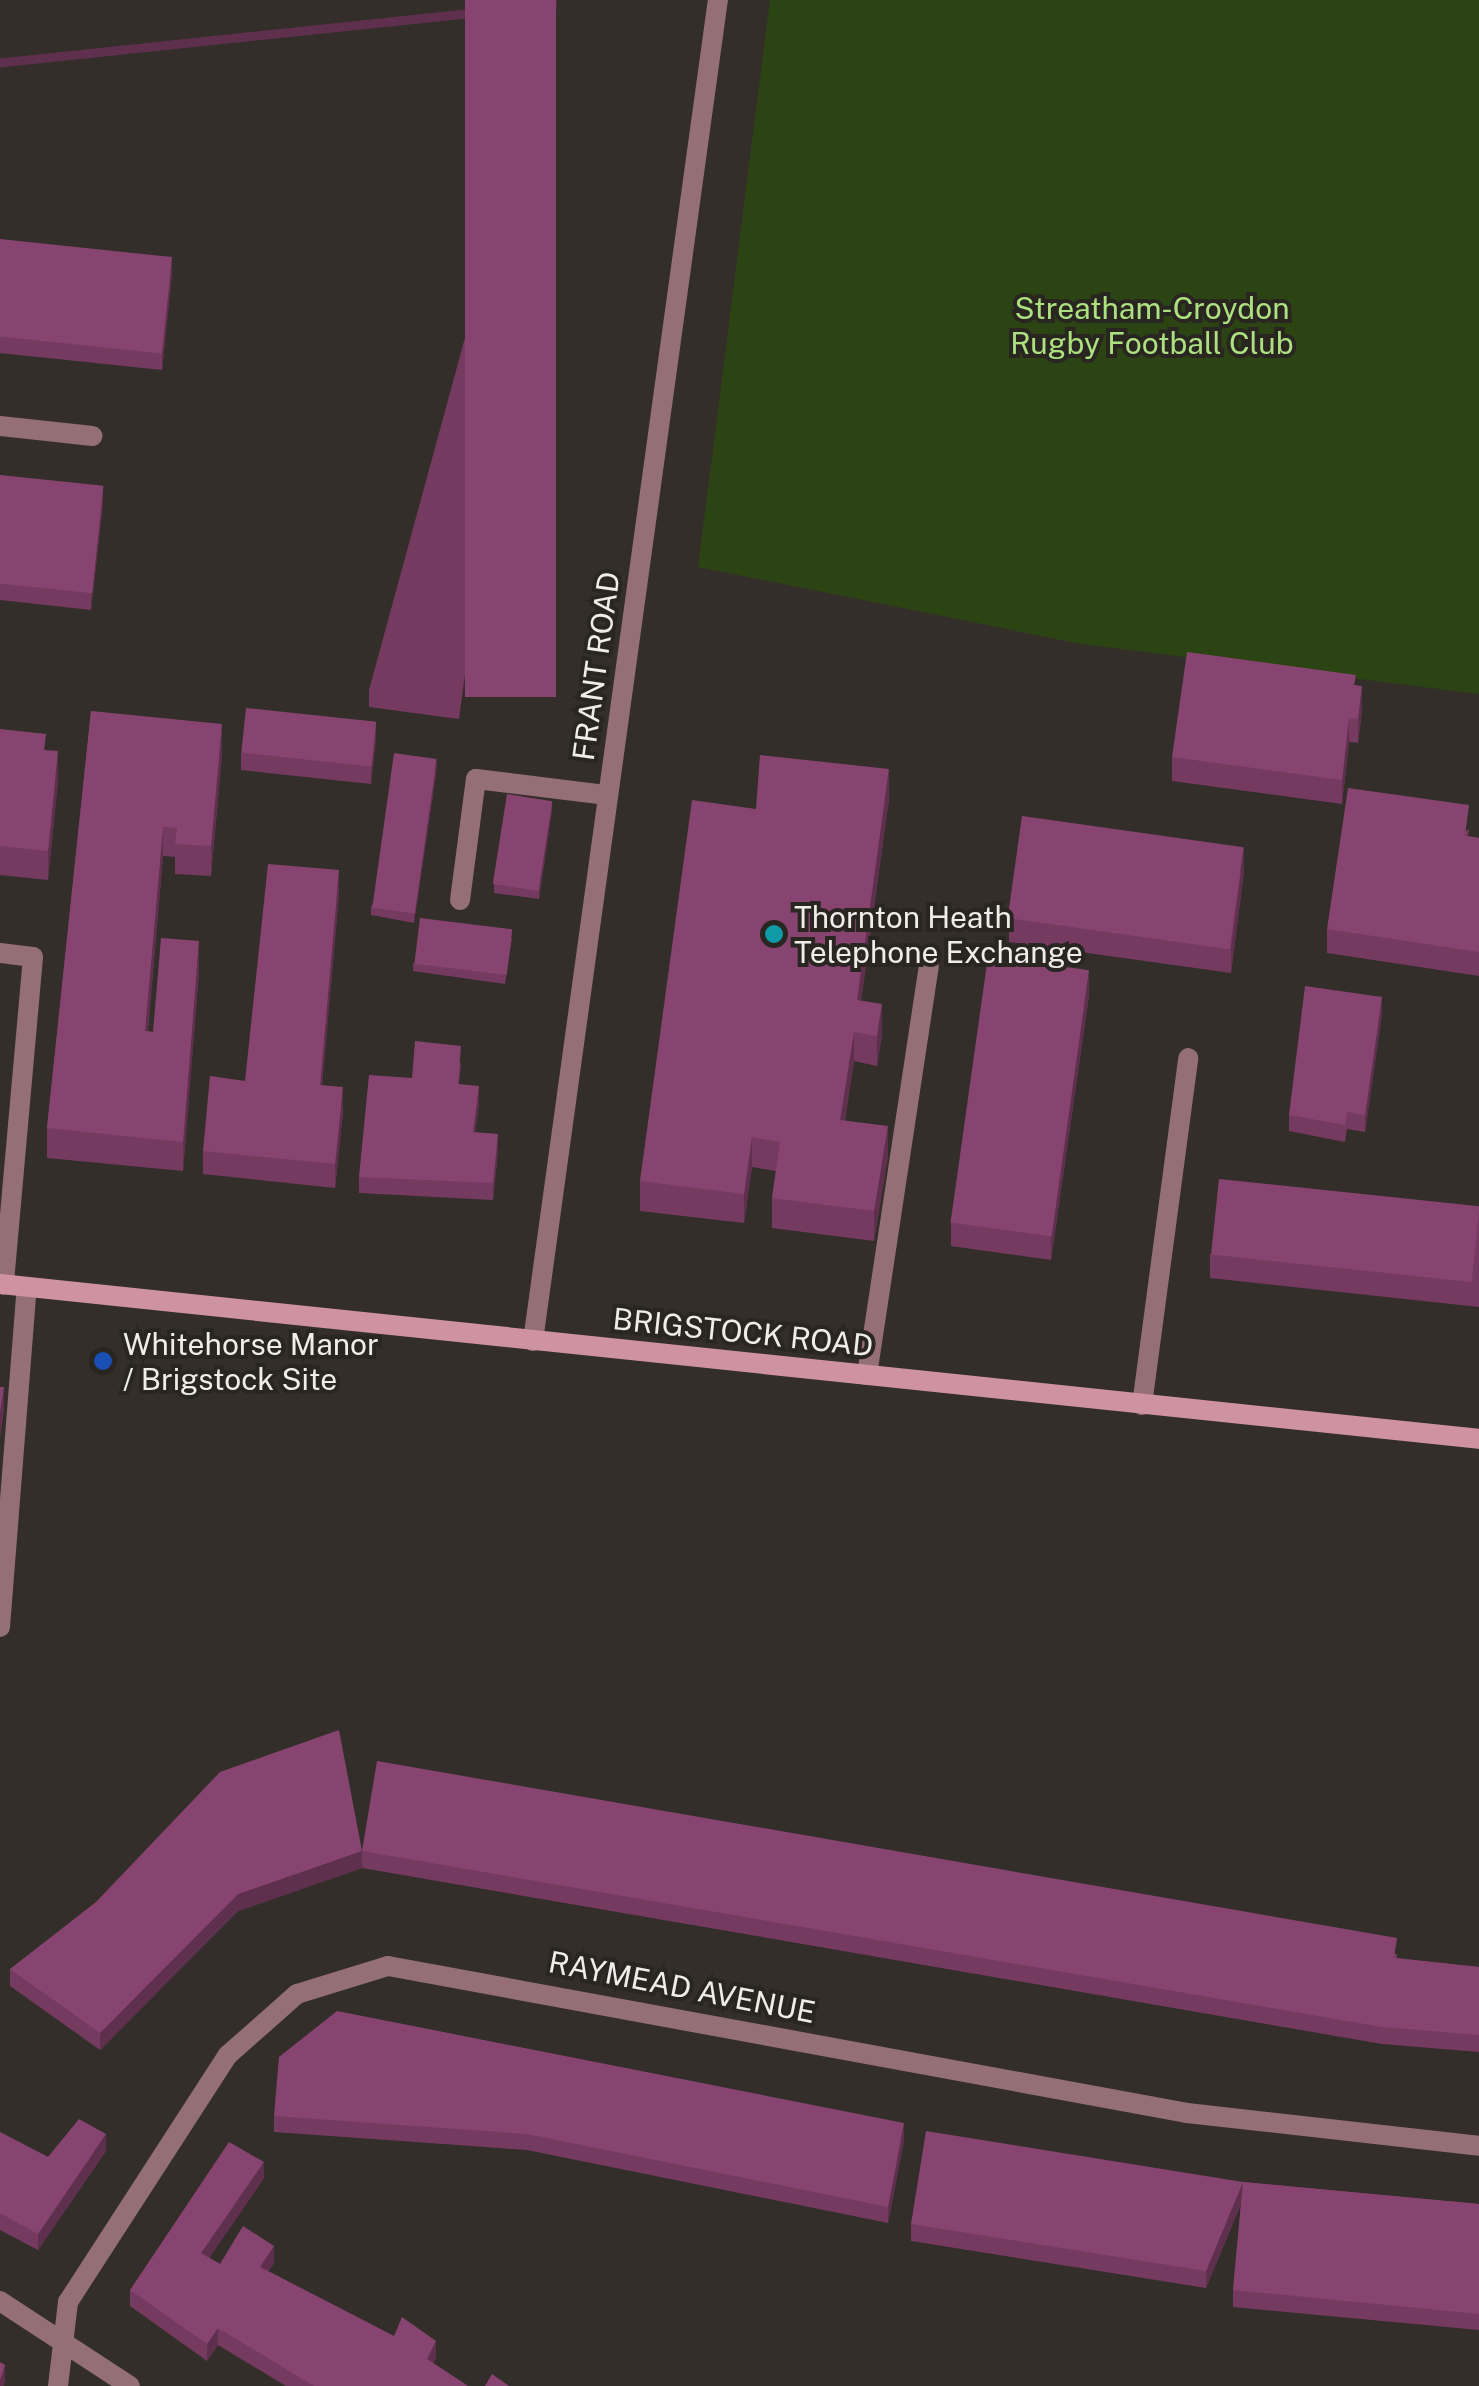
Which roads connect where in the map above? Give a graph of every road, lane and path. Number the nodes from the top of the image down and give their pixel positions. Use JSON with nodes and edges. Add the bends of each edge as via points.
{"nodes":[{"id":1,"x":718,"y":0,"type":"edge"},
{"id":2,"x":0,"y":426,"type":"edge"},
{"id":3,"x":92,"y":436,"type":"dead end"},
{"id":4,"x":608,"y":795,"type":"junction"},
{"id":5,"x":460,"y":900,"type":"dead end"},
{"id":6,"x":0,"y":953,"type":"edge"},
{"id":7,"x":929,"y":967,"type":"dead end"},
{"id":8,"x":1188,"y":1058,"type":"dead end"},
{"id":9,"x":2,"y":1284,"type":"edge"},
{"id":10,"x":28,"y":1287,"type":"junction"},
{"id":11,"x":533,"y":1341,"type":"junction"},
{"id":12,"x":868,"y":1375,"type":"junction"},
{"id":13,"x":1142,"y":1405,"type":"junction"},
{"id":14,"x":1479,"y":1439,"type":"edge"},
{"id":15,"x":0,"y":1627,"type":"edge"},
{"id":16,"x":1479,"y":2146,"type":"edge"},
{"id":17,"x":0,"y":2301,"type":"edge"},
{"id":18,"x":60,"y":2340,"type":"junction"},
{"id":19,"x":58,"y":2386,"type":"edge"},
{"id":20,"x":130,"y":2386,"type":"edge"}],
"edges":[{"from":1,"to":4,"type":"street","name":"FRANT ROAD"},
{"from":2,"to":3,"type":"street"},
{"from":4,"to":5,"type":"street","via":[[476,778]]},
{"from":4,"to":11,"type":"street","name":"FRANT ROAD"},
{"from":6,"to":9,"type":"street","via":[[32,957]]},
{"from":7,"to":12,"type":"street"},
{"from":8,"to":13,"type":"street"},
{"from":9,"to":10,"type":"main road","name":"BRIGSTOCK ROAD"},
{"from":10,"to":11,"type":"main road","name":"BRIGSTOCK ROAD"},
{"from":10,"to":15,"type":"street"},
{"from":11,"to":12,"type":"main road","name":"BRIGSTOCK ROAD"},
{"from":12,"to":13,"type":"main road","name":"BRIGSTOCK ROAD"},
{"from":13,"to":14,"type":"main road","name":"BRIGSTOCK ROAD"},
{"from":16,"to":18,"type":"street","name":"RAYMEAD AVENUE","via":[[1187,2113],[388,1966],[297,1994],[228,2055],[68,2302]]},
{"from":17,"to":18,"type":"street"},
{"from":18,"to":19,"type":"street","name":"RAYMEAD AVENUE"},
{"from":18,"to":20,"type":"street"}]}
